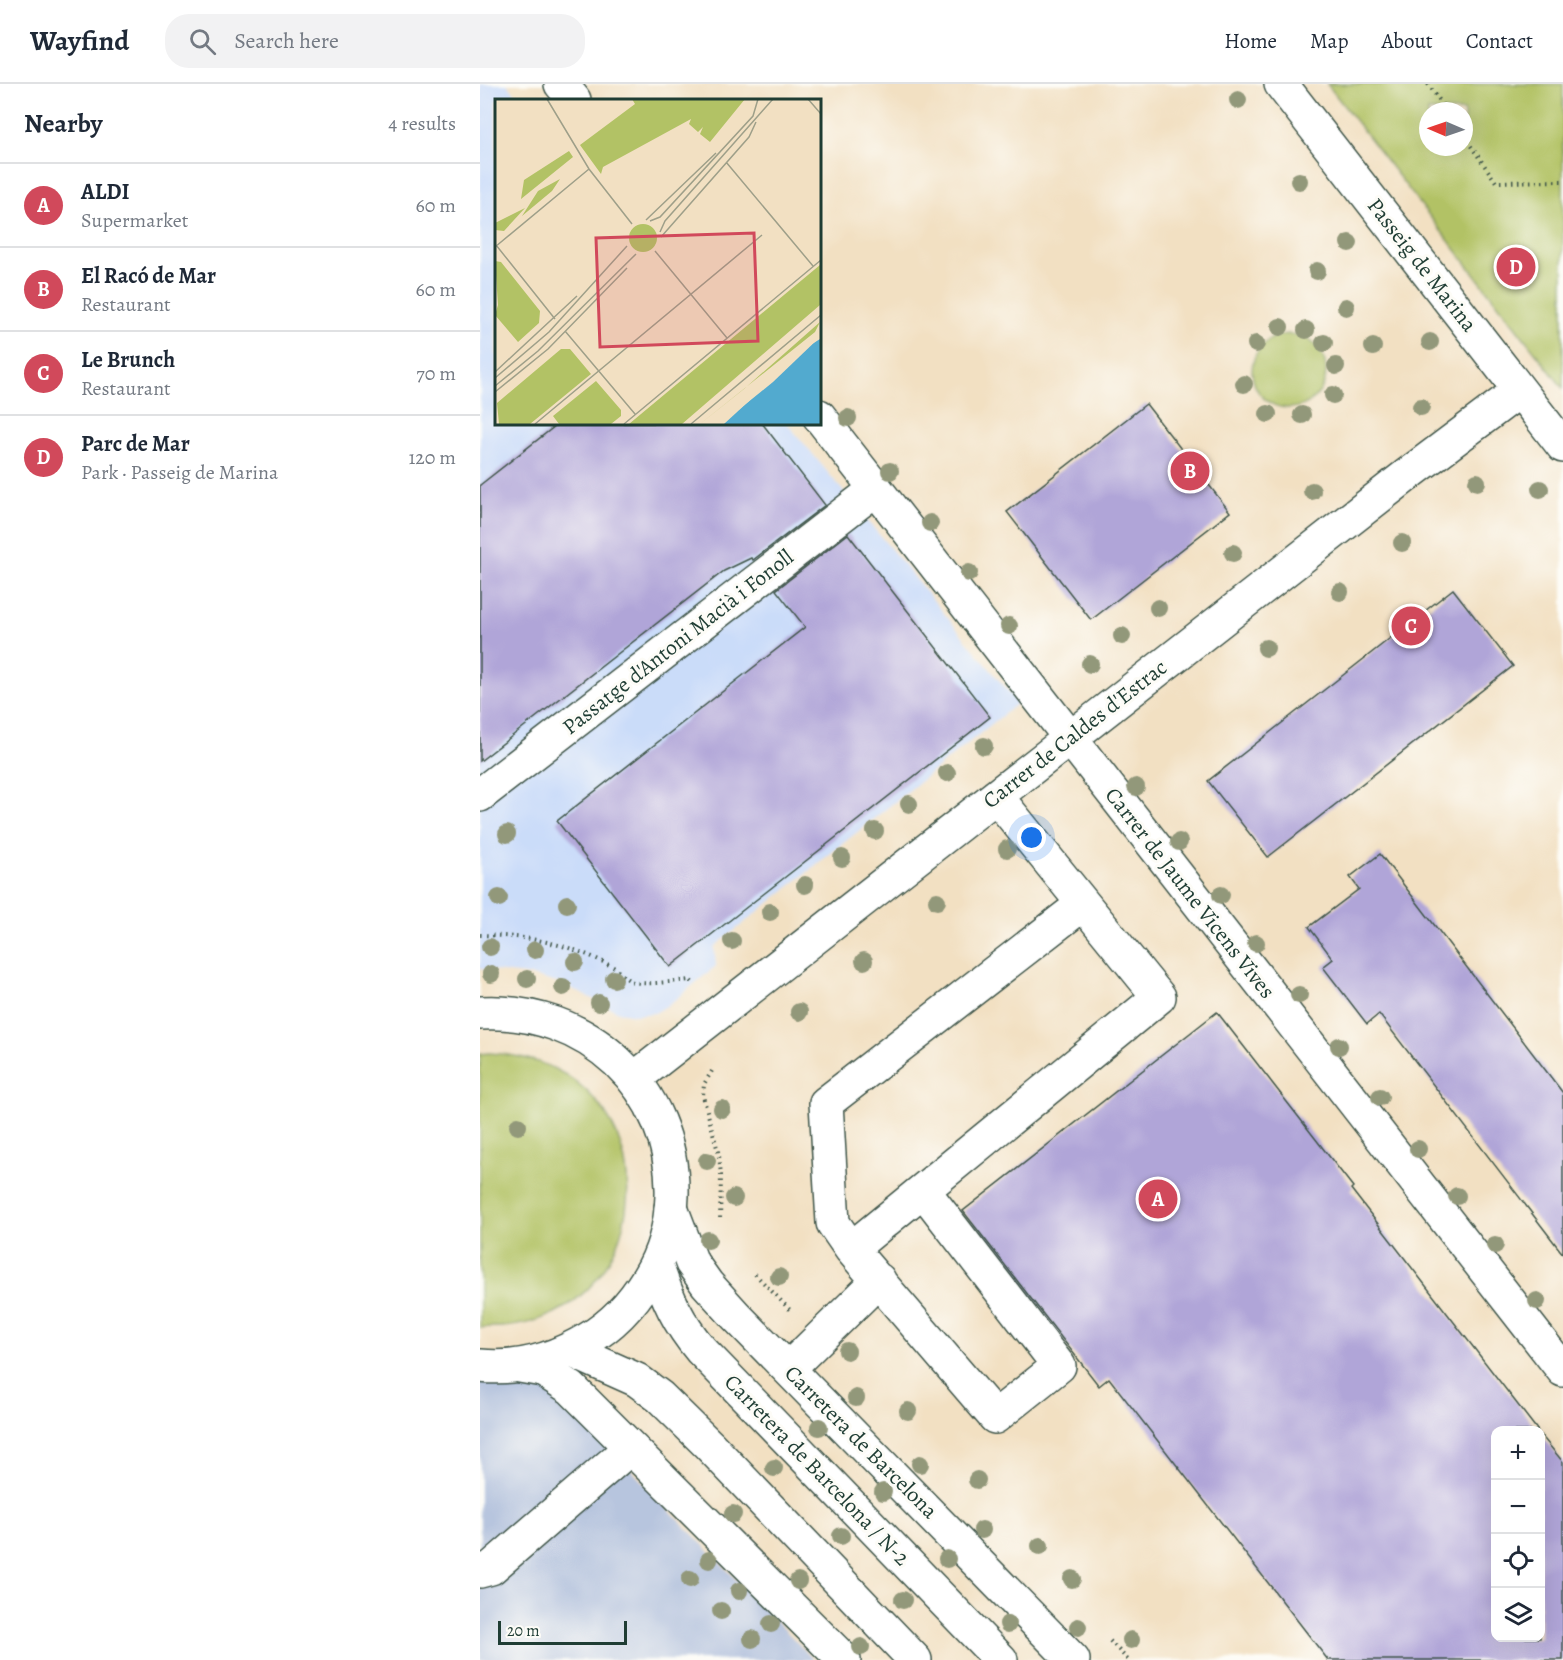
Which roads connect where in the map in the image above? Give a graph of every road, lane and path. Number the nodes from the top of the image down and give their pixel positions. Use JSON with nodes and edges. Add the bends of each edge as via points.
{"nodes":[{"id":1,"x":561,"y":84,"type":"edge"},
{"id":2,"x":1281,"y":84,"type":"edge"},
{"id":3,"x":1428,"y":84,"type":"edge"},
{"id":4,"x":573,"y":99,"type":"edge"},
{"id":5,"x":1441,"y":102,"type":"edge"},
{"id":6,"x":1473,"y":149,"type":"edge"},
{"id":7,"x":1563,"y":181,"type":"edge"},
{"id":8,"x":1519,"y":391,"type":"junction"},
{"id":9,"x":820,"y":417,"type":"edge"},
{"id":10,"x":1563,"y":446,"type":"edge"},
{"id":11,"x":876,"y":489,"type":"junction"},
{"id":12,"x":1069,"y":738,"type":"junction"},
{"id":13,"x":480,"y":795,"type":"edge"},
{"id":14,"x":996,"y":796,"type":"junction"},
{"id":15,"x":1083,"y":904,"type":"junction"},
{"id":16,"x":480,"y":935,"type":"edge"},
{"id":17,"x":484,"y":1010,"type":"edge"},
{"id":18,"x":718,"y":1014,"type":"junction"},
{"id":19,"x":718,"y":1067,"type":"dead end"},
{"id":20,"x":634,"y":1079,"type":"junction"},
{"id":21,"x":923,"y":1190,"type":"junction"},
{"id":22,"x":671,"y":1208,"type":"junction"},
{"id":23,"x":720,"y":1227,"type":"dead end"},
{"id":24,"x":851,"y":1249,"type":"junction"},
{"id":25,"x":656,"y":1264,"type":"junction"},
{"id":26,"x":753,"y":1272,"type":"dead end"},
{"id":27,"x":879,"y":1280,"type":"junction"},
{"id":28,"x":818,"y":1339,"type":"junction"},
{"id":29,"x":570,"y":1350,"type":"junction"},
{"id":30,"x":480,"y":1366,"type":"edge"},
{"id":31,"x":520,"y":1366,"type":"junction"},
{"id":32,"x":788,"y":1369,"type":"junction"},
{"id":33,"x":1563,"y":1370,"type":"edge"},
{"id":34,"x":630,"y":1448,"type":"junction"},
{"id":35,"x":480,"y":1571,"type":"edge"},
{"id":36,"x":1103,"y":1635,"type":"dead end"},
{"id":37,"x":844,"y":1660,"type":"edge"},
{"id":38,"x":915,"y":1660,"type":"edge"},
{"id":39,"x":1001,"y":1660,"type":"edge"},
{"id":40,"x":1073,"y":1660,"type":"edge"},
{"id":41,"x":1128,"y":1660,"type":"edge"}],
"edges":[{"from":1,"to":4,"type":"street"},
{"from":2,"to":8,"type":"street","name":"Passeig de Marina"},
{"from":3,"to":5,"type":"path"},
{"from":6,"to":7,"type":"path","via":[[1496,182]]},
{"from":8,"to":10,"type":"street","name":"Passeig de Marina"},
{"from":8,"to":12,"type":"street","name":"Carrer de Caldes d'Estrac"},
{"from":9,"to":11,"type":"street","name":"Carrer de Jaume Vicens Vives"},
{"from":11,"to":12,"type":"street","name":"Carrer de Jaume Vicens Vives"},
{"from":11,"to":13,"type":"street","name":"Passatge d'Antoni Macià i Fonoll"},
{"from":12,"to":14,"type":"street","name":"Carrer de Caldes d'Estrac"},
{"from":12,"to":33,"type":"street","name":"Carrer de Jaume Vicens Vives"},
{"from":14,"to":15,"type":"street"},
{"from":14,"to":18,"type":"street","name":"Carrer de Caldes d'Estrac"},
{"from":15,"to":21,"type":"street","via":[[1159,997]]},
{"from":15,"to":24,"type":"street","via":[[825,1103],[833,1223]]},
{"from":16,"to":18,"type":"path","via":[[543,940],[615,968],[632,982],[690,980]]},
{"from":17,"to":20,"type":"street","via":[[547,1019],[572,1029],[595,1043]]},
{"from":18,"to":20,"type":"street","name":"Carrer de Caldes d'Estrac"},
{"from":19,"to":23,"type":"path","via":[[709,1074],[703,1096],[719,1155]]},
{"from":20,"to":22,"type":"street","via":[[650,1102],[669,1154]]},
{"from":21,"to":24,"type":"street"},
{"from":21,"to":27,"type":"street","via":[[1059,1366],[995,1417]]},
{"from":22,"to":25,"type":"street"},
{"from":22,"to":32,"type":"street","name":"Carretera de Barcelona","via":[[692,1263],[707,1284]]},
{"from":24,"to":27,"type":"street"},
{"from":25,"to":29,"type":"street","via":[[635,1299],[606,1329]]},
{"from":25,"to":39,"type":"street","name":"Carretera de Barcelona / N-2","via":[[667,1299],[701,1350]]},
{"from":26,"to":28,"type":"path"},
{"from":27,"to":28,"type":"street"},
{"from":28,"to":32,"type":"street"},
{"from":29,"to":31,"type":"street"},
{"from":29,"to":38,"type":"street","via":[[637,1380],[660,1397]]},
{"from":30,"to":31,"type":"street"},
{"from":31,"to":34,"type":"street","via":[[543,1370],[571,1388]]},
{"from":32,"to":40,"type":"street","name":"Carretera de Barcelona"},
{"from":34,"to":35,"type":"street","via":[[491,1568]]},
{"from":34,"to":37,"type":"street"},
{"from":36,"to":41,"type":"path"}]}
